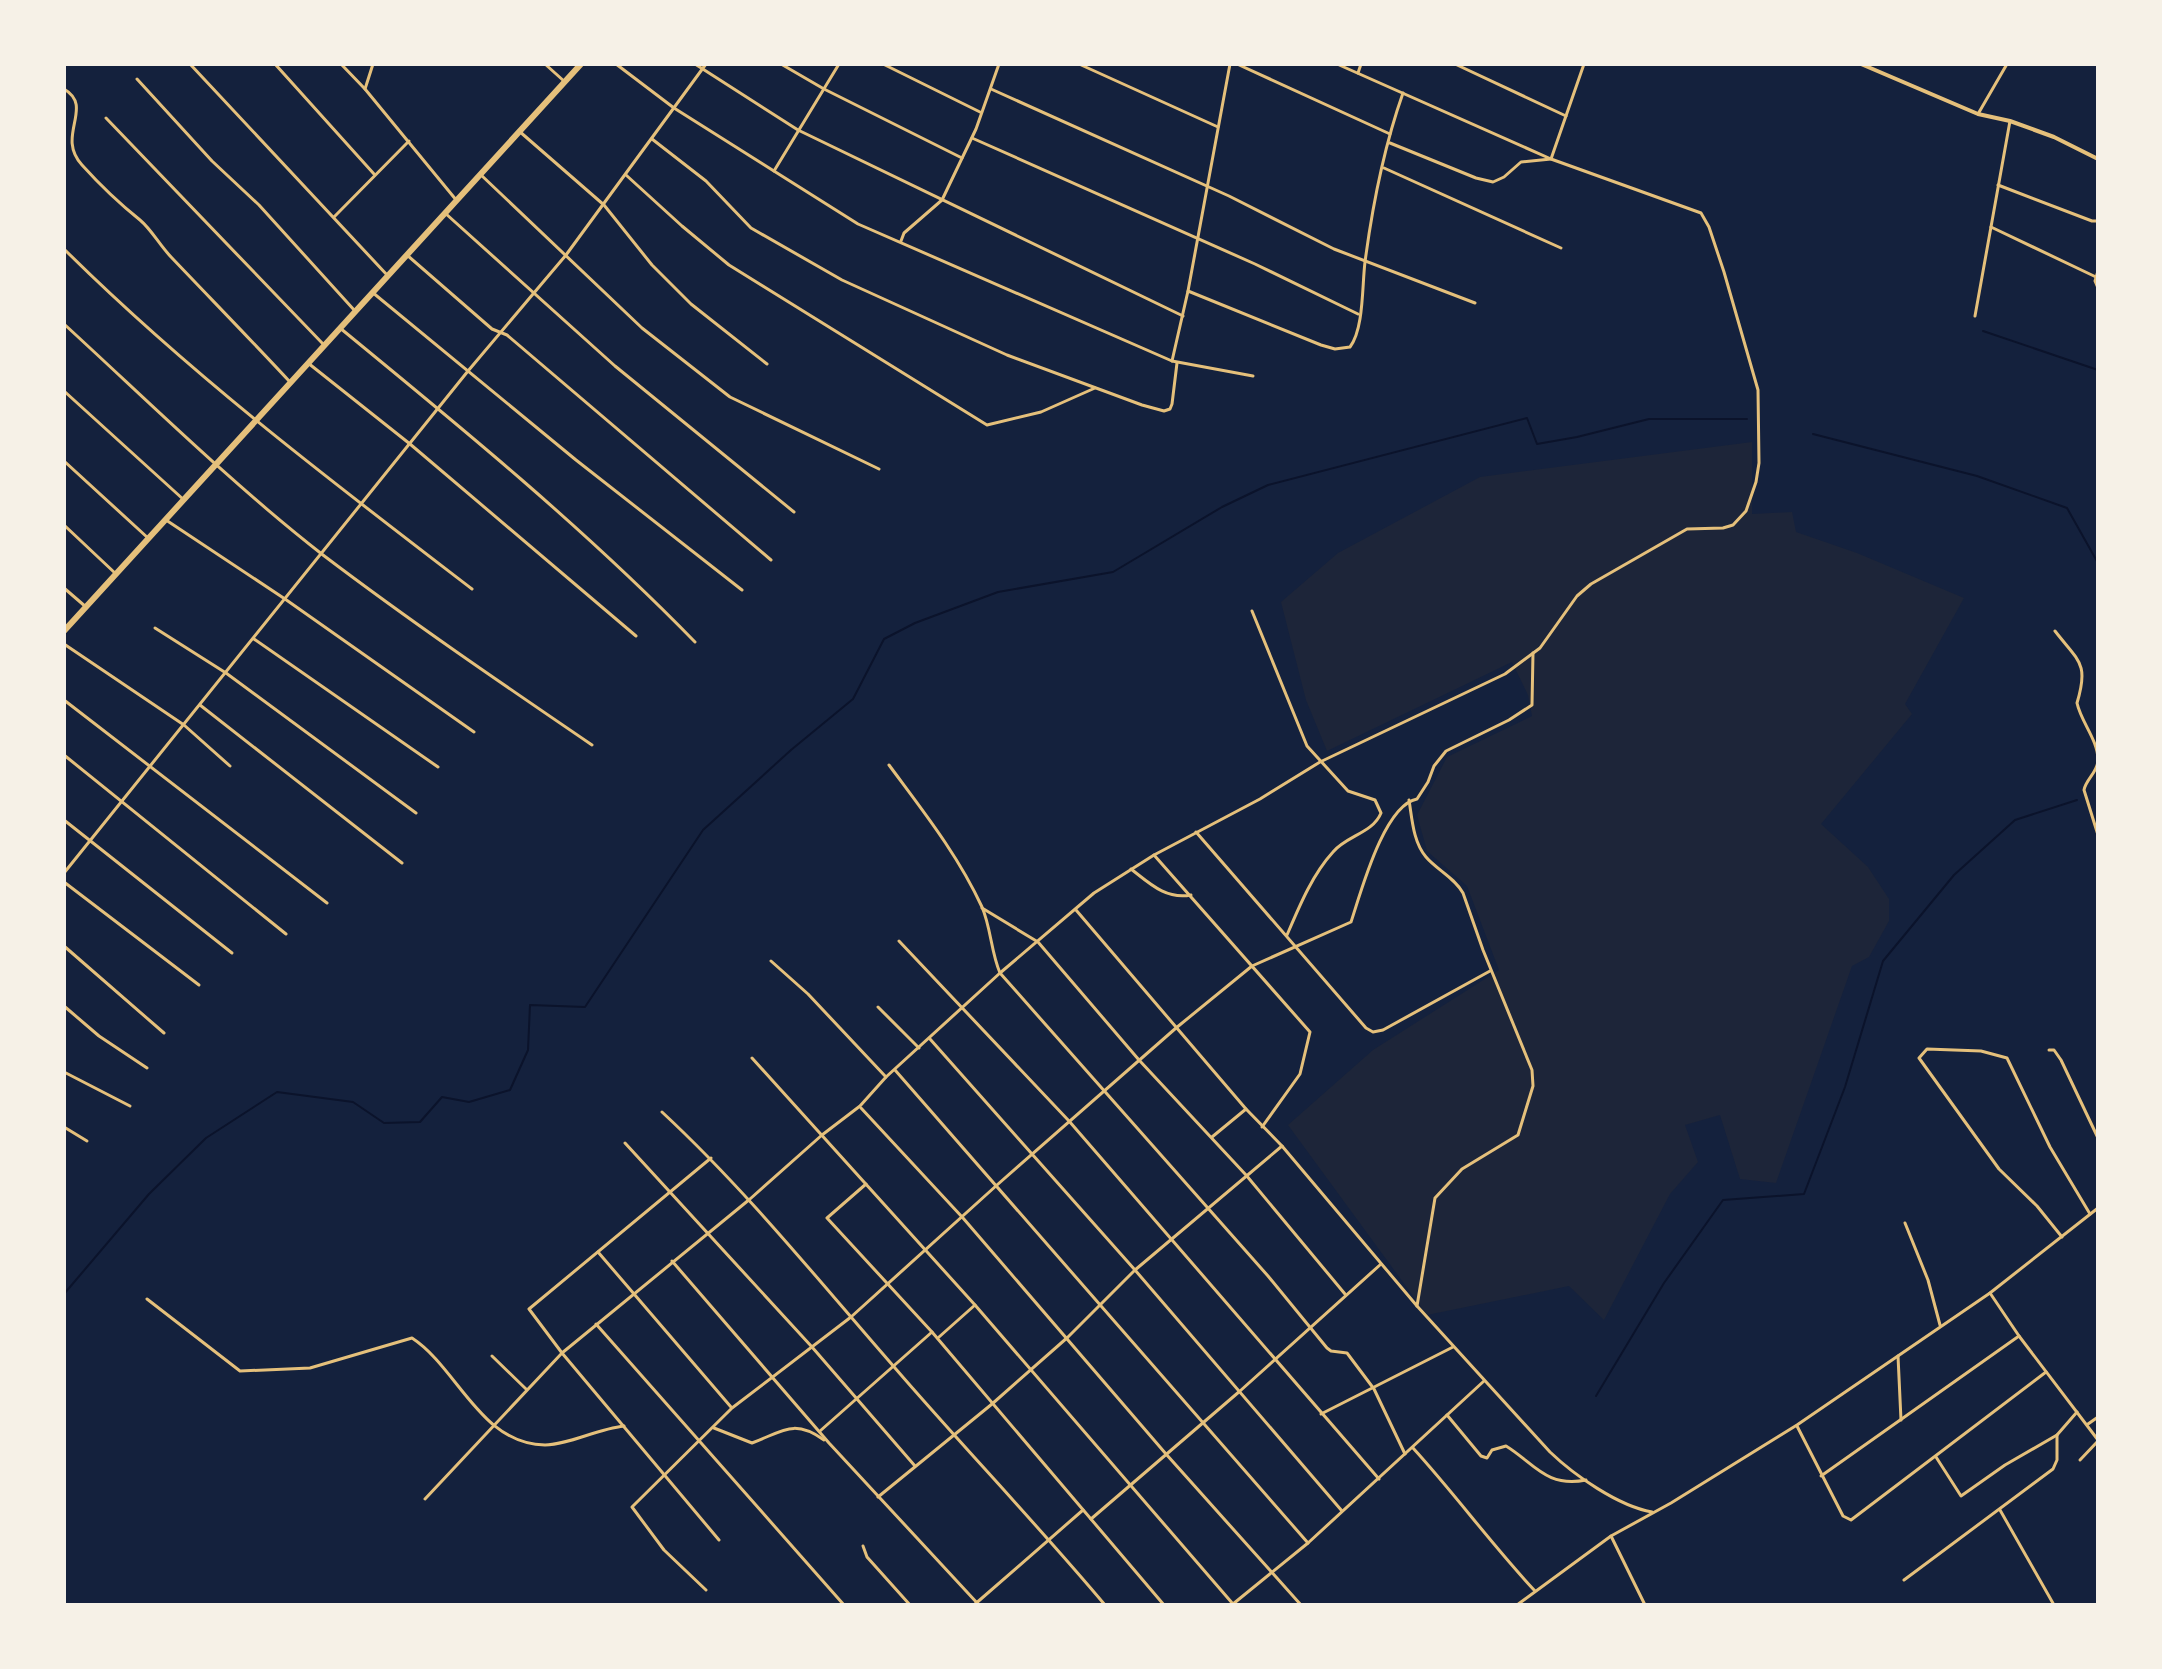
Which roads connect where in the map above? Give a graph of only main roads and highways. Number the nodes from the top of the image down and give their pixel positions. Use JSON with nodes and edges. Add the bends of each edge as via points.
{"nodes":[{"id":1,"x":581,"y":64,"type":"edge"},
{"id":2,"x":64,"y":631,"type":"edge"}],
"edges":[{"from":1,"to":2,"type":"highway"}]}
